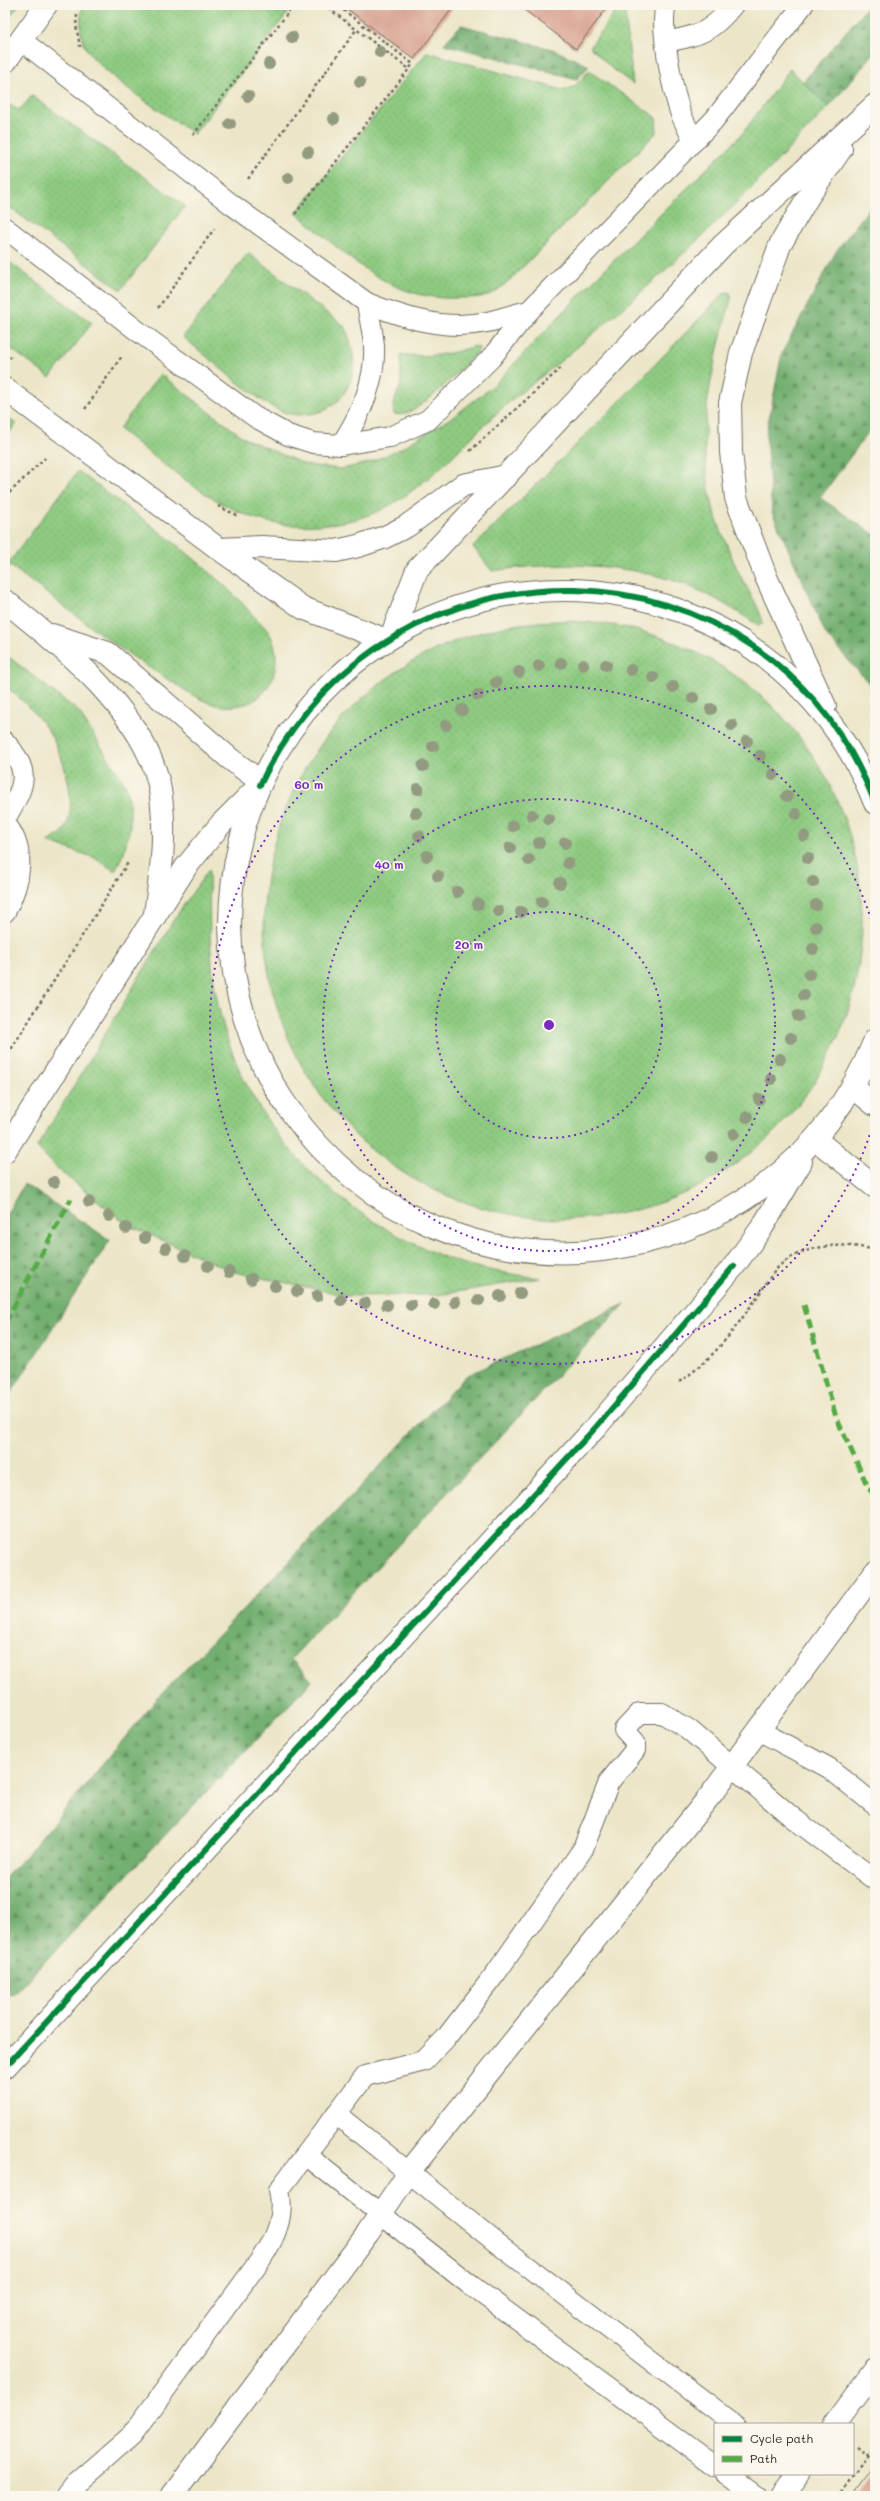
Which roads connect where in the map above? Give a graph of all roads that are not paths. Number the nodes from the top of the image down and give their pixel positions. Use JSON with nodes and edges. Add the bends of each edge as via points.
{"nodes":[{"id":1,"x":46,"y":5,"type":"edge"},
{"id":2,"x":666,"y":5,"type":"edge"},
{"id":3,"x":733,"y":5,"type":"edge"},
{"id":4,"x":804,"y":5,"type":"edge"},
{"id":5,"x":21,"y":40,"type":"junction"},
{"id":6,"x":666,"y":42,"type":"junction"},
{"id":7,"x":5,"y":62,"type":"edge"},
{"id":8,"x":869,"y":111,"type":"edge"},
{"id":9,"x":694,"y":141,"type":"junction"},
{"id":10,"x":5,"y":228,"type":"edge"},
{"id":11,"x":367,"y":303,"type":"junction"},
{"id":12,"x":529,"y":311,"type":"junction"},
{"id":13,"x":5,"y":389,"type":"edge"},
{"id":14,"x":342,"y":445,"type":"junction"},
{"id":15,"x":507,"y":476,"type":"junction"},
{"id":16,"x":219,"y":549,"type":"junction"},
{"id":17,"x":5,"y":601,"type":"edge"},
{"id":18,"x":45,"y":633,"type":"junction"},
{"id":19,"x":388,"y":639,"type":"junction"},
{"id":20,"x":837,"y":730,"type":"junction"},
{"id":21,"x":5,"y":742,"type":"edge"},
{"id":22,"x":260,"y":783,"type":"junction"},
{"id":23,"x":875,"y":803,"type":"edge"},
{"id":24,"x":5,"y":819,"type":"edge"},
{"id":25,"x":5,"y":823,"type":"edge"},
{"id":26,"x":5,"y":912,"type":"edge"},
{"id":27,"x":155,"y":914,"type":"junction"},
{"id":28,"x":875,"y":1040,"type":"edge"},
{"id":29,"x":875,"y":1061,"type":"edge"},
{"id":30,"x":854,"y":1084,"type":"junction"},
{"id":31,"x":875,"y":1104,"type":"edge"},
{"id":32,"x":814,"y":1141,"type":"junction"},
{"id":33,"x":5,"y":1151,"type":"edge"},
{"id":34,"x":875,"y":1187,"type":"edge"},
{"id":35,"x":875,"y":1572,"type":"edge"},
{"id":36,"x":760,"y":1731,"type":"junction"},
{"id":37,"x":733,"y":1766,"type":"junction"},
{"id":38,"x":875,"y":1806,"type":"edge"},
{"id":39,"x":875,"y":1880,"type":"edge"},
{"id":40,"x":5,"y":2067,"type":"edge"},
{"id":41,"x":336,"y":2114,"type":"junction"},
{"id":42,"x":306,"y":2155,"type":"junction"},
{"id":43,"x":410,"y":2172,"type":"junction"},
{"id":44,"x":381,"y":2215,"type":"junction"},
{"id":45,"x":875,"y":2371,"type":"edge"},
{"id":46,"x":733,"y":2423,"type":"edge"},
{"id":47,"x":836,"y":2423,"type":"edge"},
{"id":48,"x":714,"y":2465,"type":"edge"},
{"id":49,"x":727,"y":2475,"type":"edge"},
{"id":50,"x":797,"y":2475,"type":"edge"},
{"id":51,"x":67,"y":2496,"type":"edge"},
{"id":52,"x":172,"y":2496,"type":"edge"},
{"id":53,"x":756,"y":2496,"type":"edge"},
{"id":54,"x":781,"y":2496,"type":"edge"}],
"edges":[{"from":1,"to":5,"type":"street"},
{"from":2,"to":6,"type":"lane"},
{"from":3,"to":6,"type":"lane","via":[[718,24],[694,36]]},
{"from":4,"to":9,"type":"lane","via":[[714,120]]},
{"from":5,"to":7,"type":"street"},
{"from":5,"to":11,"type":"lane","via":[[231,204]]},
{"from":6,"to":9,"type":"lane","via":[[680,112]]},
{"from":8,"to":15,"type":"street","via":[[723,245]]},
{"from":8,"to":20,"type":"street","via":[[808,197],[780,245],[740,353],[730,403],[731,452],[736,498],[766,577]]},
{"from":9,"to":12,"type":"lane"},
{"from":10,"to":14,"type":"lane","via":[[255,417],[288,435],[313,443]]},
{"from":11,"to":12,"type":"lane","via":[[402,317],[455,325],[486,322]]},
{"from":11,"to":14,"type":"lane","via":[[374,346],[373,373],[355,423]]},
{"from":12,"to":14,"type":"lane","via":[[491,358],[428,420],[390,437]]},
{"from":13,"to":16,"type":"street"},
{"from":15,"to":16,"type":"street","via":[[463,485],[408,526],[358,546],[336,551]]},
{"from":15,"to":19,"type":"street","via":[[417,570]]},
{"from":16,"to":19,"type":"street","via":[[303,608]]},
{"from":17,"to":18,"type":"street"},
{"from":18,"to":22,"type":"street","via":[[108,653]]},
{"from":18,"to":27,"type":"street","via":[[92,677],[119,708],[152,761],[160,788],[164,850]]},
{"from":19,"to":20,"type":"street","via":[[426,619],[462,605],[510,594],[545,589],[573,589],[629,596],[683,611],[734,636],[780,668]]},
{"from":19,"to":22,"type":"street","via":[[347,669],[313,702],[284,740]]},
{"from":20,"to":23,"type":"street","via":[[862,773]]},
{"from":21,"to":24,"type":"lane","via":[[17,754],[23,771],[22,791]]},
{"from":22,"to":27,"type":"street","via":[[221,824],[186,867]]},
{"from":22,"to":32,"type":"street","via":[[240,841],[231,900],[232,959],[245,1018],[266,1073],[299,1123],[339,1167],[387,1202],[440,1229],[497,1246],[556,1253],[616,1250],[674,1234],[732,1208],[761,1189]]},
{"from":25,"to":26,"type":"lane","via":[[15,835],[19,870],[14,896]]},
{"from":27,"to":33,"type":"street"},
{"from":28,"to":30,"type":"street"},
{"from":29,"to":30,"type":"street"},
{"from":30,"to":31,"type":"street"},
{"from":30,"to":32,"type":"street"},
{"from":32,"to":34,"type":"street"},
{"from":32,"to":40,"type":"street","via":[[781,1197],[734,1266],[597,1426]]},
{"from":35,"to":36,"type":"street"},
{"from":36,"to":37,"type":"street"},
{"from":36,"to":38,"type":"lane","via":[[829,1768]]},
{"from":37,"to":39,"type":"lane","via":[[793,1818]]},
{"from":37,"to":41,"type":"lane","via":[[688,1729],[662,1713],[640,1713],[624,1730],[635,1742],[635,1750],[610,1782],[583,1849],[496,1973],[424,2061],[406,2068],[365,2076]]},
{"from":37,"to":43,"type":"street"},
{"from":41,"to":42,"type":"lane"},
{"from":41,"to":43,"type":"lane"},
{"from":42,"to":44,"type":"lane"},
{"from":42,"to":51,"type":"lane","via":[[279,2190],[282,2203],[274,2239],[132,2435],[78,2482]]},
{"from":43,"to":44,"type":"street"},
{"from":43,"to":46,"type":"lane","via":[[493,2240]]},
{"from":44,"to":48,"type":"lane","via":[[469,2284]]},
{"from":44,"to":52,"type":"street"},
{"from":45,"to":47,"type":"street"},
{"from":49,"to":53,"type":"lane"},
{"from":50,"to":54,"type":"street"}]}
